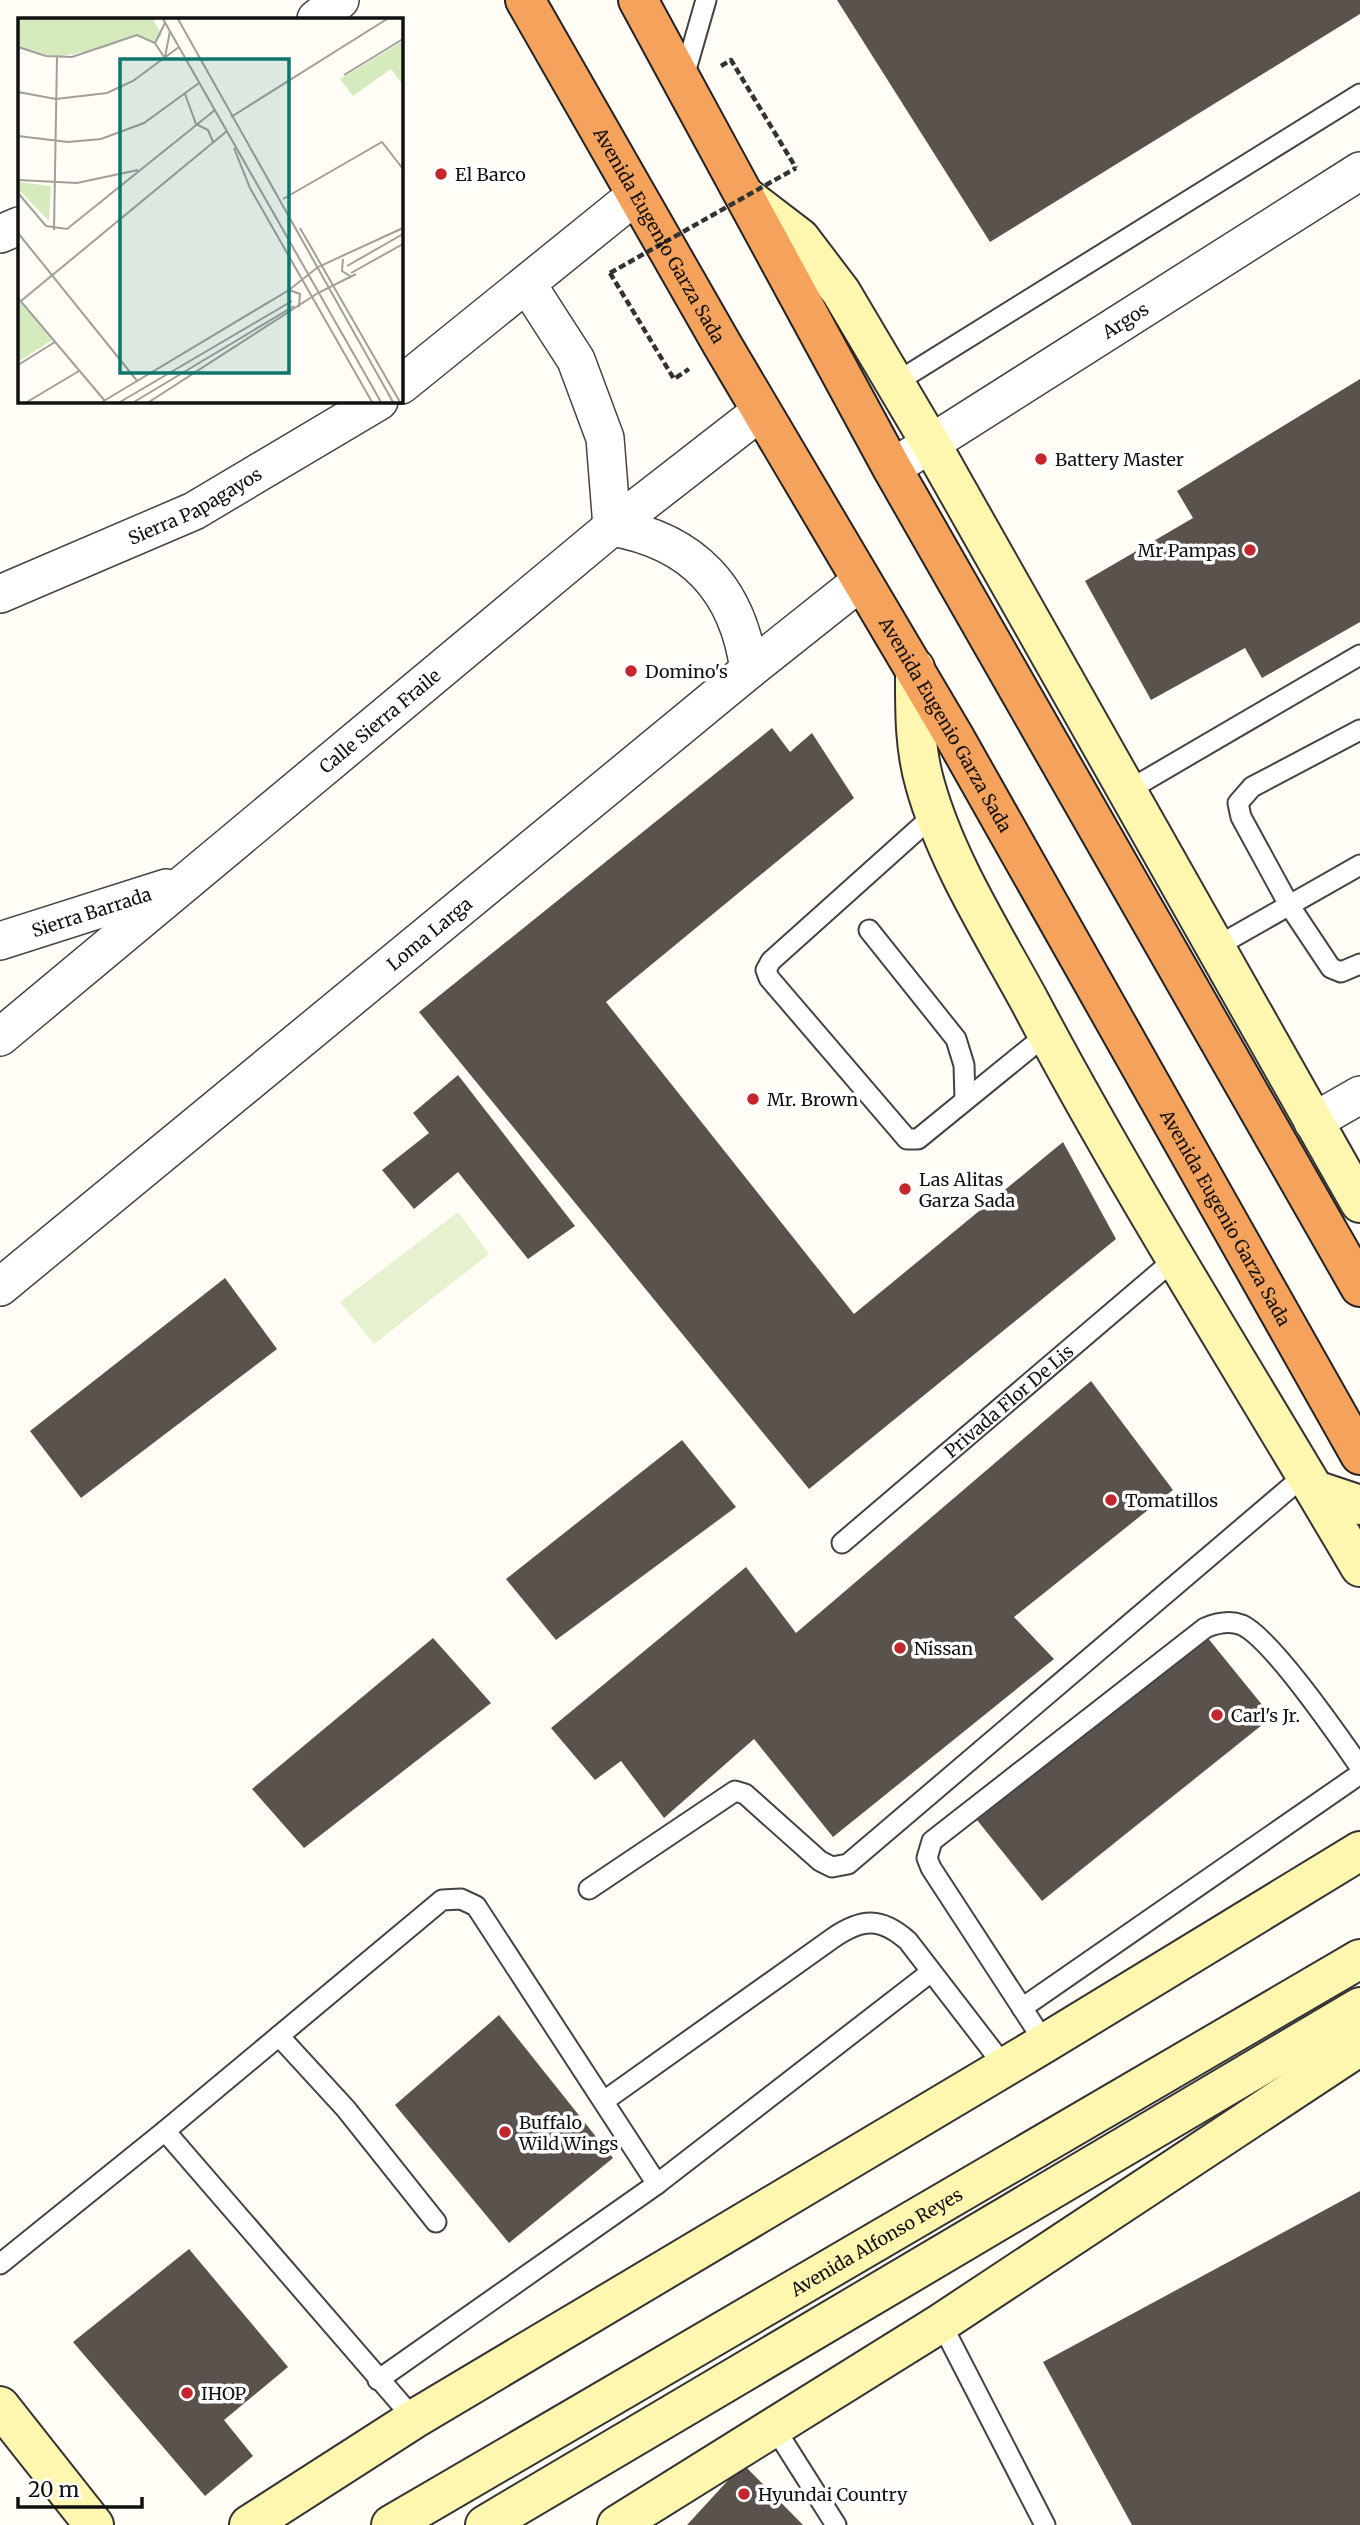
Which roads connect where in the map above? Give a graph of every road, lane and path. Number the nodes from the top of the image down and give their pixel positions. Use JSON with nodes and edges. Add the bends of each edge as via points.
{"nodes":[{"id":1,"x":340,"y":0,"type":"edge"},
{"id":2,"x":525,"y":0,"type":"edge"},
{"id":3,"x":638,"y":0,"type":"edge"},
{"id":4,"x":706,"y":0,"type":"edge"},
{"id":5,"x":317,"y":18,"type":"edge"},
{"id":6,"x":731,"y":60,"type":"dead end"},
{"id":7,"x":682,"y":81,"type":"junction"},
{"id":8,"x":1360,"y":94,"type":"edge"},
{"id":9,"x":1360,"y":171,"type":"edge"},
{"id":10,"x":636,"y":195,"type":"junction"},
{"id":11,"x":745,"y":196,"type":"junction"},
{"id":12,"x":18,"y":226,"type":"edge"},
{"id":13,"x":0,"y":234,"type":"edge"},
{"id":14,"x":527,"y":284,"type":"junction"},
{"id":15,"x":674,"y":379,"type":"dead end"},
{"id":16,"x":895,"y":383,"type":"junction"},
{"id":17,"x":402,"y":384,"type":"edge"},
{"id":18,"x":377,"y":402,"type":"edge"},
{"id":19,"x":761,"y":411,"type":"junction"},
{"id":20,"x":931,"y":444,"type":"junction"},
{"id":21,"x":892,"y":468,"type":"junction"},
{"id":22,"x":612,"y":527,"type":"junction"},
{"id":23,"x":861,"y":581,"type":"junction"},
{"id":24,"x":0,"y":594,"type":"edge"},
{"id":25,"x":1360,"y":655,"type":"edge"},
{"id":26,"x":915,"y":668,"type":"junction"},
{"id":27,"x":749,"y":670,"type":"junction"},
{"id":28,"x":1360,"y":730,"type":"edge"},
{"id":29,"x":1127,"y":791,"type":"junction"},
{"id":30,"x":935,"y":814,"type":"junction"},
{"id":31,"x":1360,"y":865,"type":"edge"},
{"id":32,"x":184,"y":883,"type":"junction"},
{"id":33,"x":1289,"y":905,"type":"junction"},
{"id":34,"x":869,"y":930,"type":"dead end"},
{"id":35,"x":0,"y":941,"type":"edge"},
{"id":36,"x":1214,"y":948,"type":"junction"},
{"id":37,"x":1360,"y":964,"type":"edge"},
{"id":38,"x":1047,"y":1034,"type":"junction"},
{"id":39,"x":0,"y":1037,"type":"edge"},
{"id":40,"x":1360,"y":1095,"type":"edge"},
{"id":41,"x":965,"y":1100,"type":"junction"},
{"id":42,"x":1313,"y":1122,"type":"junction"},
{"id":43,"x":1360,"y":1203,"type":"edge"},
{"id":44,"x":1175,"y":1259,"type":"junction"},
{"id":45,"x":0,"y":1287,"type":"edge"},
{"id":46,"x":1360,"y":1287,"type":"edge"},
{"id":47,"x":1360,"y":1455,"type":"edge"},
{"id":48,"x":1310,"y":1482,"type":"junction"},
{"id":49,"x":1360,"y":1505,"type":"edge"},
{"id":50,"x":1360,"y":1524,"type":"edge"},
{"id":51,"x":842,"y":1544,"type":"dead end"},
{"id":52,"x":1360,"y":1567,"type":"edge"},
{"id":53,"x":1360,"y":1767,"type":"edge"},
{"id":54,"x":1360,"y":1774,"type":"edge"},
{"id":55,"x":1358,"y":1853,"type":"edge"},
{"id":56,"x":589,"y":1889,"type":"dead end"},
{"id":57,"x":1360,"y":1959,"type":"edge"},
{"id":58,"x":931,"y":1972,"type":"junction"},
{"id":59,"x":1360,"y":2007,"type":"edge"},
{"id":60,"x":1022,"y":2008,"type":"junction"},
{"id":61,"x":279,"y":2036,"type":"junction"},
{"id":62,"x":1045,"y":2043,"type":"junction"},
{"id":63,"x":1360,"y":2046,"type":"edge"},
{"id":64,"x":1004,"y":2067,"type":"junction"},
{"id":65,"x":604,"y":2101,"type":"junction"},
{"id":66,"x":165,"y":2131,"type":"junction"},
{"id":67,"x":657,"y":2185,"type":"junction"},
{"id":68,"x":436,"y":2222,"type":"dead end"},
{"id":69,"x":0,"y":2264,"type":"edge"},
{"id":70,"x":941,"y":2323,"type":"junction"},
{"id":71,"x":378,"y":2380,"type":"junction"},
{"id":72,"x":0,"y":2406,"type":"edge"},
{"id":73,"x":414,"y":2419,"type":"junction"},
{"id":74,"x":774,"y":2427,"type":"junction"},
{"id":75,"x":94,"y":2525,"type":"edge"},
{"id":76,"x":249,"y":2525,"type":"edge"},
{"id":77,"x":391,"y":2525,"type":"edge"},
{"id":78,"x":485,"y":2525,"type":"edge"},
{"id":79,"x":617,"y":2525,"type":"edge"},
{"id":80,"x":836,"y":2525,"type":"edge"},
{"id":81,"x":1045,"y":2525,"type":"edge"}],
"edges":[{"from":1,"to":5,"type":"street"},
{"from":2,"to":10,"type":"highway","name":"Avenida Eugenio Garza Sada"},
{"from":3,"to":7,"type":"highway"},
{"from":4,"to":7,"type":"lane"},
{"from":6,"to":15,"type":"path","bridge":true,"via":[[796,168],[610,272]]},
{"from":7,"to":11,"type":"highway"},
{"from":8,"to":16,"type":"lane"},
{"from":9,"to":20,"type":"street","name":"Argos"},
{"from":10,"to":14,"type":"street"},
{"from":10,"to":19,"type":"highway","name":"Avenida Eugenio Garza Sada"},
{"from":11,"to":16,"type":"street","via":[[800,238],[821,264]]},
{"from":11,"to":21,"type":"highway"},
{"from":12,"to":13,"type":"street"},
{"from":14,"to":17,"type":"street"},
{"from":14,"to":22,"type":"street","via":[[576,360],[605,438]]},
{"from":16,"to":20,"type":"street"},
{"from":18,"to":24,"type":"street","name":"Sierra Papagayos","via":[[194,512]]},
{"from":19,"to":22,"type":"street","name":"Calle Sierra Fraile"},
{"from":19,"to":23,"type":"highway","name":"Avenida Eugenio Garza Sada"},
{"from":20,"to":21,"type":"street","name":"Argos"},
{"from":20,"to":29,"type":"street"},
{"from":21,"to":46,"type":"highway"},
{"from":22,"to":27,"type":"street","via":[[663,541],[705,571],[736,616]]},
{"from":22,"to":32,"type":"street","name":"Calle Sierra Fraile"},
{"from":23,"to":26,"type":"highway","name":"Avenida Eugenio Garza Sada"},
{"from":23,"to":27,"type":"street","name":"Loma Larga"},
{"from":25,"to":29,"type":"lane"},
{"from":26,"to":30,"type":"street","via":[[919,761]]},
{"from":26,"to":47,"type":"highway","name":"Avenida Eugenio Garza Sada"},
{"from":27,"to":45,"type":"street","name":"Loma Larga"},
{"from":28,"to":33,"type":"lane","via":[[1252,788],[1238,803],[1241,817]]},
{"from":29,"to":36,"type":"street"},
{"from":30,"to":38,"type":"street","via":[[967,885]]},
{"from":30,"to":41,"type":"lane","via":[[766,970],[772,983],[907,1139],[918,1139]]},
{"from":31,"to":33,"type":"lane"},
{"from":32,"to":35,"type":"street","name":"Sierra Barrada"},
{"from":32,"to":39,"type":"street","name":"Calle Sierra Fraile"},
{"from":33,"to":36,"type":"lane"},
{"from":33,"to":37,"type":"lane","via":[[1331,968],[1345,971]]},
{"from":34,"to":41,"type":"lane","via":[[956,1039],[964,1065]]},
{"from":36,"to":42,"type":"street"},
{"from":38,"to":41,"type":"lane"},
{"from":38,"to":44,"type":"street"},
{"from":40,"to":42,"type":"street"},
{"from":42,"to":43,"type":"street"},
{"from":44,"to":48,"type":"street"},
{"from":44,"to":51,"type":"lane","name":"Privada Flor De Lis"},
{"from":48,"to":49,"type":"street"},
{"from":48,"to":50,"type":"street"},
{"from":48,"to":52,"type":"street"},
{"from":48,"to":56,"type":"lane","via":[[848,1864],[832,1867],[820,1861],[745,1794],[734,1791]]},
{"from":53,"to":60,"type":"lane","via":[[1264,1642],[1229,1622],[1205,1628],[932,1841],[927,1858],[931,1868]]},
{"from":54,"to":60,"type":"lane"},
{"from":55,"to":62,"type":"street"},
{"from":57,"to":77,"type":"street","name":"Avenida Alfonso Reyes"},
{"from":58,"to":64,"type":"lane"},
{"from":58,"to":65,"type":"lane","via":[[893,1928],[874,1922],[848,1928]]},
{"from":58,"to":67,"type":"lane"},
{"from":59,"to":78,"type":"street"},
{"from":60,"to":62,"type":"lane"},
{"from":61,"to":65,"type":"lane","via":[[435,1905],[461,1899],[476,1906]]},
{"from":61,"to":66,"type":"lane"},
{"from":61,"to":68,"type":"lane","via":[[346,2109]]},
{"from":62,"to":64,"type":"street"},
{"from":63,"to":70,"type":"street"},
{"from":64,"to":73,"type":"street"},
{"from":65,"to":67,"type":"lane"},
{"from":66,"to":69,"type":"lane"},
{"from":66,"to":71,"type":"lane"},
{"from":67,"to":71,"type":"lane"},
{"from":70,"to":74,"type":"street"},
{"from":70,"to":81,"type":"lane"},
{"from":71,"to":73,"type":"lane"},
{"from":72,"to":75,"type":"street"},
{"from":73,"to":76,"type":"street"},
{"from":74,"to":79,"type":"street"},
{"from":74,"to":80,"type":"lane"}]}
